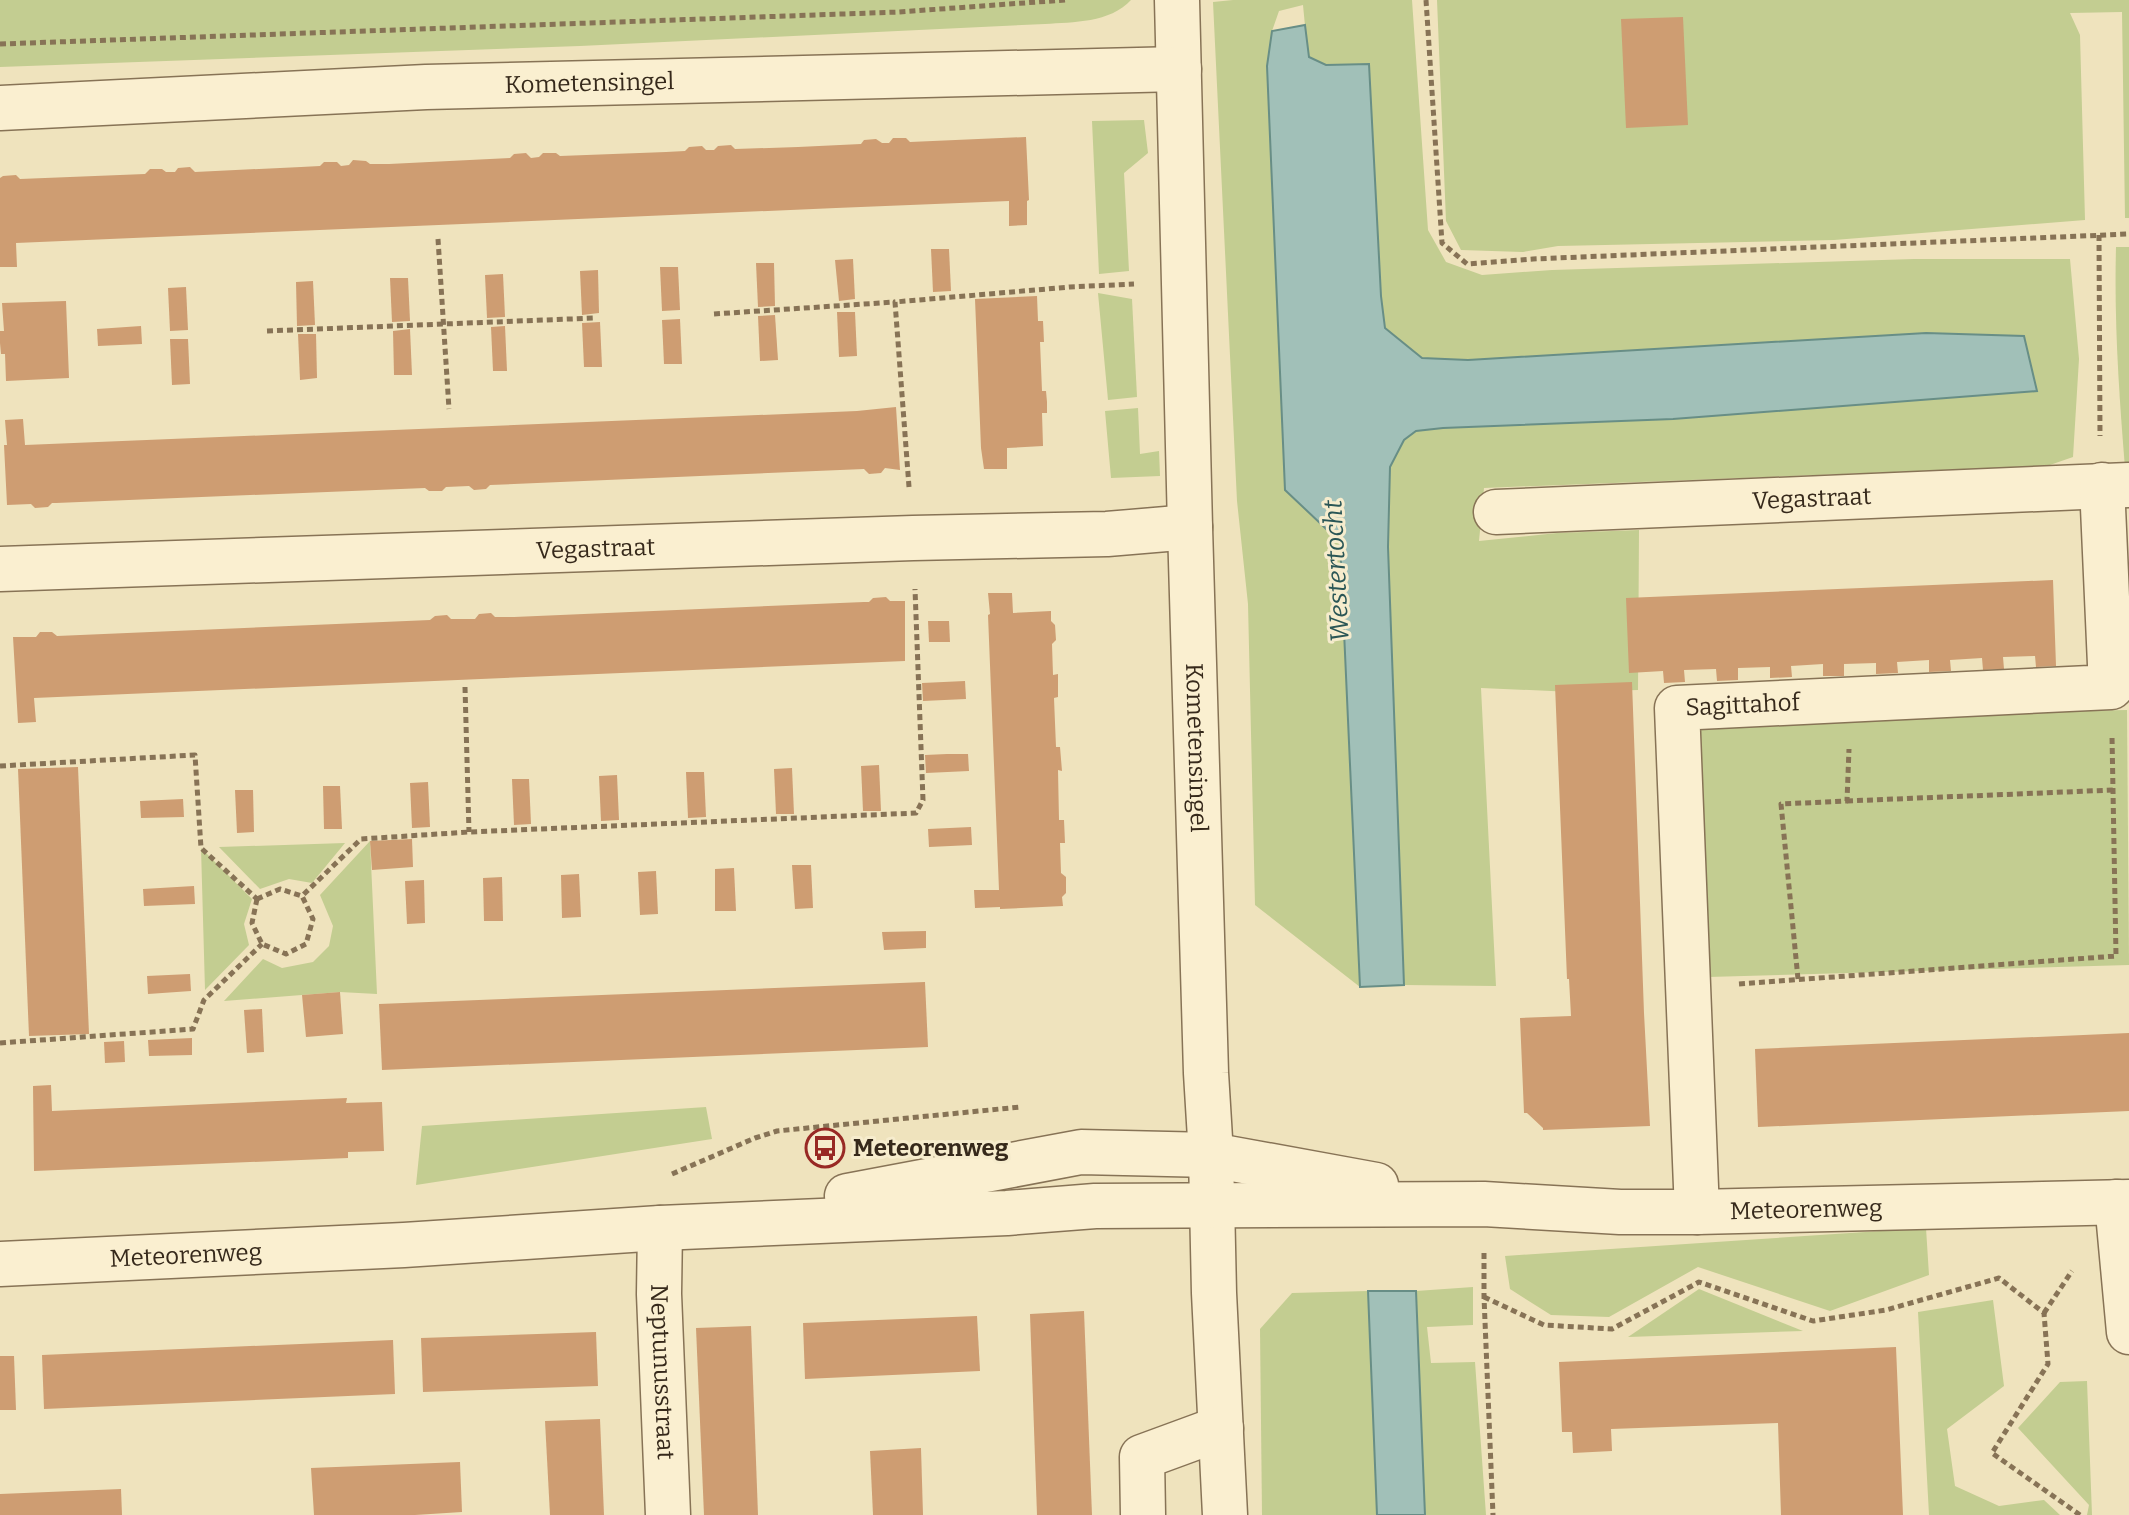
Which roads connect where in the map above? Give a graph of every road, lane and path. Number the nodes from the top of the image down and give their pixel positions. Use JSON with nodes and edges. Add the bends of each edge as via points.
{"nodes":[{"id":1,"x":1065,"y":0,"type":"edge"},
{"id":2,"x":1177,"y":0,"type":"edge"},
{"id":3,"x":1426,"y":0,"type":"edge"},
{"id":4,"x":0,"y":44,"type":"edge"},
{"id":5,"x":1179,"y":69,"type":"junction"},
{"id":6,"x":0,"y":108,"type":"edge"},
{"id":7,"x":2129,"y":234,"type":"edge"},
{"id":8,"x":2099,"y":235,"type":"junction"},
{"id":9,"x":438,"y":239,"type":"dead end"},
{"id":10,"x":895,"y":302,"type":"dead end"},
{"id":11,"x":714,"y":314,"type":"dead end"},
{"id":12,"x":595,"y":318,"type":"dead end"},
{"id":13,"x":445,"y":325,"type":"junction"},
{"id":14,"x":267,"y":331,"type":"dead end"},
{"id":15,"x":449,"y":409,"type":"dead end"},
{"id":16,"x":2116,"y":485,"type":"edge"},
{"id":17,"x":1496,"y":512,"type":"dead end"},
{"id":18,"x":1190,"y":527,"type":"junction"},
{"id":19,"x":0,"y":569,"type":"edge"},
{"id":20,"x":465,"y":687,"type":"dead end"},
{"id":21,"x":2111,"y":687,"type":"junction"},
{"id":22,"x":1851,"y":700,"type":"junction"},
{"id":23,"x":0,"y":766,"type":"edge"},
{"id":24,"x":2113,"y":790,"type":"junction"},
{"id":25,"x":1847,"y":801,"type":"junction"},
{"id":26,"x":302,"y":896,"type":"junction"},
{"id":27,"x":257,"y":899,"type":"junction"},
{"id":28,"x":262,"y":944,"type":"junction"},
{"id":29,"x":1798,"y":979,"type":"junction"},
{"id":30,"x":1688,"y":989,"type":"junction"},
{"id":31,"x":0,"y":1043,"type":"edge"},
{"id":32,"x":1211,"y":1155,"type":"junction"},
{"id":33,"x":2123,"y":1202,"type":"edge"},
{"id":34,"x":1484,"y":1204,"type":"junction"},
{"id":35,"x":1213,"y":1206,"type":"junction"},
{"id":36,"x":1697,"y":1212,"type":"junction"},
{"id":37,"x":660,"y":1228,"type":"junction"},
{"id":38,"x":0,"y":1264,"type":"edge"},
{"id":39,"x":1484,"y":1297,"type":"junction"},
{"id":40,"x":2129,"y":1332,"type":"edge"},
{"id":41,"x":1221,"y":1428,"type":"junction"},
{"id":42,"x":668,"y":1515,"type":"edge"},
{"id":43,"x":1143,"y":1515,"type":"edge"},
{"id":44,"x":1225,"y":1515,"type":"edge"},
{"id":45,"x":1493,"y":1515,"type":"edge"},
{"id":46,"x":2080,"y":1515,"type":"edge"}],
"edges":[{"from":1,"to":4,"type":"path","via":[[899,12]]},
{"from":2,"to":5,"type":"street","name":"Kometensingel"},
{"from":3,"to":8,"type":"path","via":[[1442,243],[1467,264]]},
{"from":5,"to":6,"type":"street","name":"Kometensingel","via":[[426,87]]},
{"from":5,"to":18,"type":"street","name":"Kometensingel"},
{"from":7,"to":8,"type":"path"},
{"from":8,"to":16,"type":"path","via":[[2099,469]]},
{"from":9,"to":13,"type":"path"},
{"from":10,"to":11,"type":"path"},
{"from":12,"to":13,"type":"path"},
{"from":13,"to":14,"type":"path"},
{"from":13,"to":15,"type":"path"},
{"from":16,"to":17,"type":"street","name":"Vegastraat"},
{"from":16,"to":21,"type":"street"},
{"from":18,"to":19,"type":"street","name":"Vegastraat","via":[[1107,534]]},
{"from":18,"to":32,"type":"street","name":"Kometensingel"},
{"from":20,"to":26,"type":"path","via":[[469,832],[361,839]]},
{"from":21,"to":22,"type":"street","name":"Sagittahof"},
{"from":21,"to":24,"type":"path"},
{"from":22,"to":25,"type":"path"},
{"from":22,"to":30,"type":"street","name":"Sagittahof","via":[[1677,708]]},
{"from":23,"to":27,"type":"path","via":[[195,755],[201,848]]},
{"from":24,"to":25,"type":"path"},
{"from":24,"to":29,"type":"path","via":[[2116,956]]},
{"from":25,"to":29,"type":"path","via":[[1781,804]]},
{"from":26,"to":27,"type":"path","via":[[280,889]]},
{"from":26,"to":28,"type":"path","via":[[313,919],[306,944],[286,954]]},
{"from":27,"to":28,"type":"path","via":[[252,923]]},
{"from":28,"to":31,"type":"path","via":[[204,1000],[193,1029]]},
{"from":29,"to":30,"type":"path"},
{"from":30,"to":36,"type":"street","name":"Sagittahof"},
{"from":32,"to":34,"type":"street","name":"Meteorenweg"},
{"from":32,"to":35,"type":"street","name":"Kometensingel"},
{"from":32,"to":37,"type":"street","name":"Meteorenweg","via":[[1081,1152]]},
{"from":33,"to":36,"type":"street","name":"Meteorenweg"},
{"from":33,"to":40,"type":"street"},
{"from":34,"to":35,"type":"street","name":"Meteorenweg"},
{"from":34,"to":36,"type":"street","name":"Meteorenweg"},
{"from":34,"to":39,"type":"path"},
{"from":35,"to":37,"type":"street","name":"Meteorenweg","via":[[1095,1206]]},
{"from":35,"to":41,"type":"street","name":"Kometensingel"},
{"from":37,"to":38,"type":"street","name":"Meteorenweg"},
{"from":37,"to":42,"type":"street","name":"Neptunusstraat"},
{"from":39,"to":45,"type":"path"},
{"from":39,"to":46,"type":"path","via":[[1544,1325],[1612,1329],[1699,1282],[1813,1321],[1886,1310],[1999,1278],[2044,1313],[2048,1364],[1992,1453]]},
{"from":41,"to":43,"type":"street","via":[[1142,1457]]},
{"from":41,"to":44,"type":"street","name":"Kometensingel"}]}
